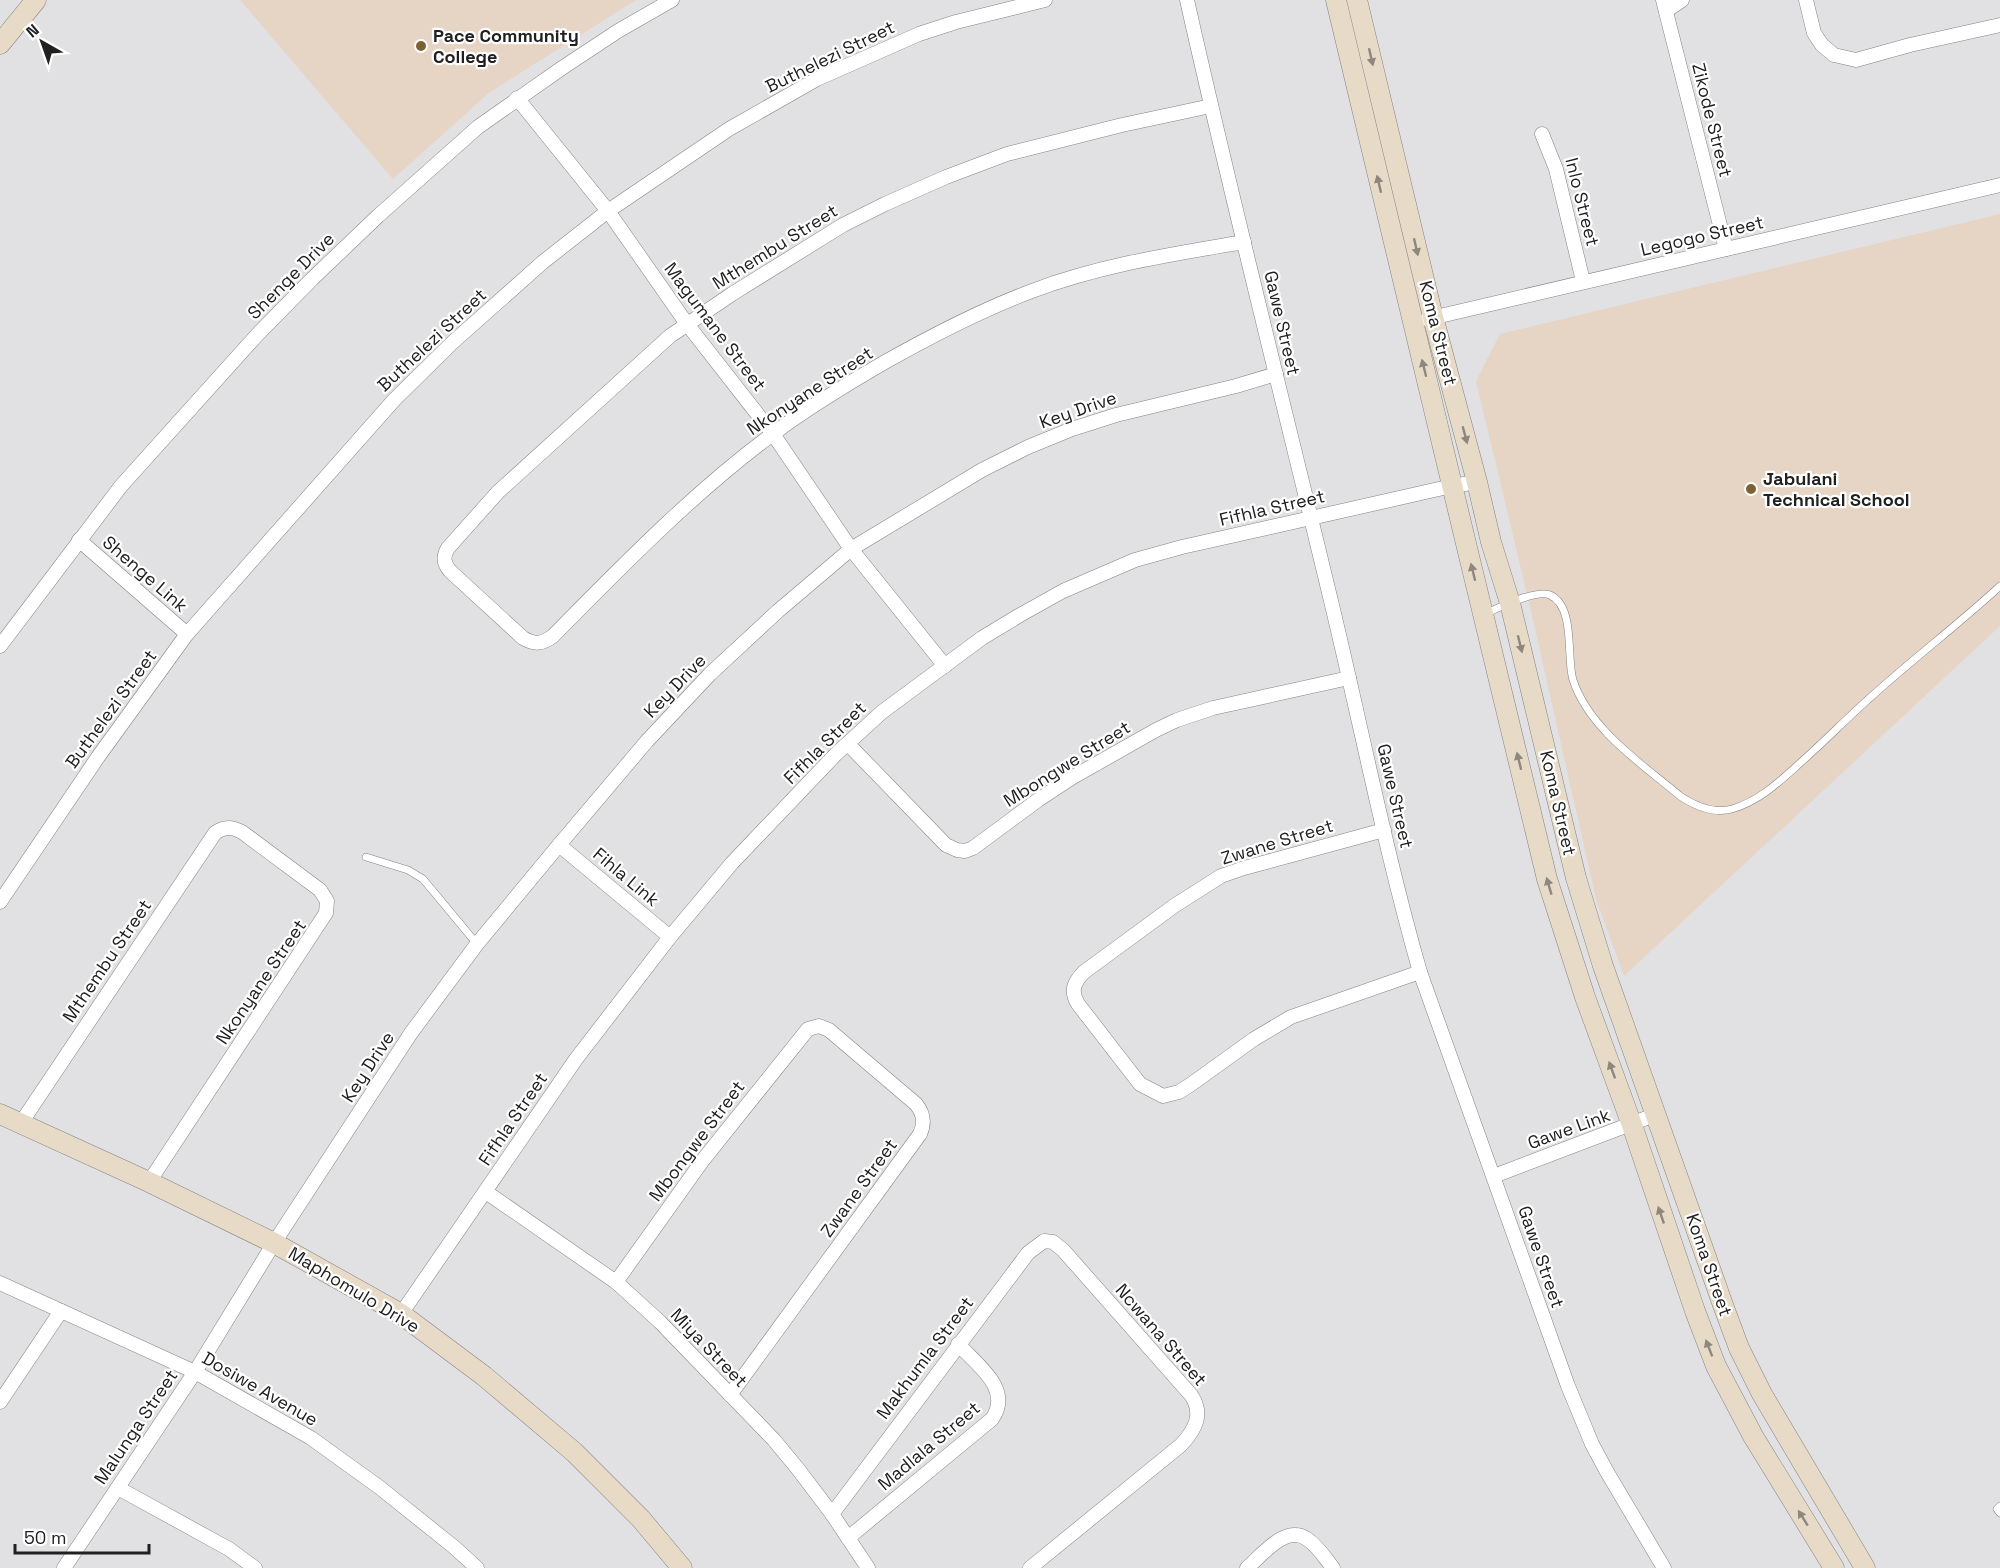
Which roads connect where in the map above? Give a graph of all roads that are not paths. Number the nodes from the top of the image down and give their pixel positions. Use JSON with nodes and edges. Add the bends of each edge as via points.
{"nodes":[{"id":1,"x":36,"y":0,"type":"edge"},
{"id":2,"x":672,"y":0,"type":"edge"},
{"id":3,"x":1045,"y":0,"type":"edge"},
{"id":4,"x":1187,"y":0,"type":"edge"},
{"id":5,"x":1336,"y":0,"type":"edge"},
{"id":6,"x":1357,"y":0,"type":"edge"},
{"id":7,"x":1682,"y":0,"type":"edge"},
{"id":8,"x":1806,"y":0,"type":"edge"},
{"id":9,"x":1664,"y":5,"type":"edge"},
{"id":10,"x":2000,"y":25,"type":"edge"},
{"id":11,"x":0,"y":44,"type":"edge"},
{"id":12,"x":517,"y":98,"type":"junction"},
{"id":13,"x":1211,"y":106,"type":"junction"},
{"id":14,"x":1542,"y":134,"type":"dead end"},
{"id":15,"x":2000,"y":185,"type":"edge"},
{"id":16,"x":608,"y":211,"type":"junction"},
{"id":17,"x":1244,"y":242,"type":"junction"},
{"id":18,"x":1726,"y":249,"type":"junction"},
{"id":19,"x":1583,"y":281,"type":"junction"},
{"id":20,"x":1433,"y":317,"type":"junction"},
{"id":21,"x":1412,"y":323,"type":"junction"},
{"id":22,"x":687,"y":324,"type":"junction"},
{"id":23,"x":1276,"y":374,"type":"junction"},
{"id":24,"x":773,"y":434,"type":"junction"},
{"id":25,"x":1477,"y":482,"type":"junction"},
{"id":26,"x":1452,"y":486,"type":"junction"},
{"id":27,"x":1311,"y":518,"type":"junction"},
{"id":28,"x":79,"y":540,"type":"junction"},
{"id":29,"x":851,"y":549,"type":"junction"},
{"id":30,"x":444,"y":562,"type":"joint"},
{"id":31,"x":2000,"y":586,"type":"edge"},
{"id":32,"x":1510,"y":603,"type":"junction"},
{"id":33,"x":1483,"y":615,"type":"junction"},
{"id":34,"x":188,"y":634,"type":"junction"},
{"id":35,"x":0,"y":646,"type":"edge"},
{"id":36,"x":945,"y":666,"type":"junction"},
{"id":37,"x":1349,"y":678,"type":"junction"},
{"id":38,"x":848,"y":744,"type":"junction"},
{"id":39,"x":230,"y":827,"type":"joint"},
{"id":40,"x":1384,"y":830,"type":"junction"},
{"id":41,"x":559,"y":845,"type":"junction"},
{"id":42,"x":366,"y":857,"type":"dead end"},
{"id":43,"x":0,"y":902,"type":"edge"},
{"id":44,"x":670,"y":937,"type":"junction"},
{"id":45,"x":477,"y":944,"type":"junction"},
{"id":46,"x":1420,"y":972,"type":"junction"},
{"id":47,"x":813,"y":1027,"type":"joint"},
{"id":48,"x":0,"y":1114,"type":"edge"},
{"id":49,"x":1657,"y":1114,"type":"junction"},
{"id":50,"x":21,"y":1123,"type":"junction"},
{"id":51,"x":1632,"y":1125,"type":"junction"},
{"id":52,"x":1494,"y":1176,"type":"junction"},
{"id":53,"x":149,"y":1182,"type":"junction"},
{"id":54,"x":486,"y":1192,"type":"junction"},
{"id":55,"x":274,"y":1243,"type":"junction"},
{"id":56,"x":1057,"y":1245,"type":"joint"},
{"id":57,"x":616,"y":1282,"type":"junction"},
{"id":58,"x":0,"y":1283,"type":"edge"},
{"id":59,"x":61,"y":1311,"type":"junction"},
{"id":60,"x":401,"y":1314,"type":"junction"},
{"id":61,"x":958,"y":1344,"type":"junction"},
{"id":62,"x":195,"y":1372,"type":"junction"},
{"id":63,"x":730,"y":1395,"type":"junction"},
{"id":64,"x":0,"y":1402,"type":"edge"},
{"id":65,"x":118,"y":1488,"type":"junction"},
{"id":66,"x":2000,"y":1506,"type":"edge"},
{"id":67,"x":2000,"y":1513,"type":"edge"},
{"id":68,"x":832,"y":1514,"type":"junction"},
{"id":69,"x":848,"y":1538,"type":"junction"},
{"id":70,"x":64,"y":1568,"type":"edge"},
{"id":71,"x":255,"y":1568,"type":"edge"},
{"id":72,"x":477,"y":1568,"type":"edge"},
{"id":73,"x":682,"y":1568,"type":"edge"},
{"id":74,"x":868,"y":1568,"type":"edge"},
{"id":75,"x":1030,"y":1568,"type":"edge"},
{"id":76,"x":1247,"y":1568,"type":"edge"},
{"id":77,"x":1333,"y":1568,"type":"edge"},
{"id":78,"x":1664,"y":1568,"type":"edge"},
{"id":79,"x":1834,"y":1568,"type":"edge"},
{"id":80,"x":1865,"y":1568,"type":"edge"}],
"edges":[{"from":1,"to":11,"type":"main road"},
{"from":2,"to":12,"type":"street","name":"Shenge Drive"},
{"from":3,"to":16,"type":"street","name":"Buthelezi Street","via":[[937,28],[817,79],[729,129]]},
{"from":4,"to":13,"type":"street","name":"Gawe Street"},
{"from":21,"to":5,"type":"main road","name":"Koma Street","one_way":true},
{"from":6,"to":20,"type":"main road","name":"Koma Street","one_way":true},
{"from":7,"to":9,"type":"street"},
{"from":8,"to":10,"type":"street","via":[[1814,33],[1822,45],[1834,55],[1856,60]]},
{"from":9,"to":18,"type":"street","name":"Zikode Street"},
{"from":12,"to":16,"type":"street","name":"Magumane Street"},
{"from":12,"to":28,"type":"street","name":"Shenge Drive","via":[[478,127],[312,279],[122,486]]},
{"from":13,"to":17,"type":"street","name":"Gawe Street"},
{"from":13,"to":22,"type":"street","name":"Mthembu Street","via":[[1041,144],[979,163],[843,225]]},
{"from":14,"to":19,"type":"street","name":"Inlo Street","via":[[1556,169]]},
{"from":15,"to":18,"type":"street","name":"Legogo Street"},
{"from":16,"to":22,"type":"street","name":"Magumane Street"},
{"from":16,"to":34,"type":"street","name":"Buthelezi Street","via":[[543,262],[417,376]]},
{"from":17,"to":23,"type":"street","name":"Gawe Street"},
{"from":17,"to":24,"type":"street","name":"Nkonyane Street","via":[[1121,266],[1033,290],[934,334]]},
{"from":18,"to":19,"type":"street","name":"Legogo Street"},
{"from":19,"to":20,"type":"street","name":"Legogo Street"},
{"from":20,"to":21,"type":"street","name":"Legogo Street"},
{"from":20,"to":25,"type":"main road","name":"Koma Street","one_way":true},
{"from":26,"to":21,"type":"main road","name":"Koma Street","one_way":true},
{"from":22,"to":24,"type":"street","name":"Magumane Street"},
{"from":22,"to":30,"type":"street","name":"Mthembu Street","via":[[498,492],[447,548]]},
{"from":23,"to":27,"type":"street","name":"Gawe Street"},
{"from":23,"to":29,"type":"street","name":"Key Drive","via":[[1139,409],[1028,447],[982,470]]},
{"from":24,"to":29,"type":"street","name":"Magumane Street"},
{"from":24,"to":30,"type":"street","name":"Nkonyane Street","via":[[692,502],[553,636],[542,642],[523,638]]},
{"from":25,"to":26,"type":"street","name":"Fifhla Street"},
{"from":25,"to":32,"type":"main road","name":"Koma Street"},
{"from":26,"to":27,"type":"street","name":"Fifhla Street"},
{"from":33,"to":26,"type":"main road","name":"Koma Street","one_way":true},
{"from":27,"to":36,"type":"street","name":"Fifhla Street","via":[[1135,560],[1063,591],[982,638]]},
{"from":27,"to":37,"type":"street","name":"Gawe Street"},
{"from":28,"to":34,"type":"street","name":"Shenge Link"},
{"from":28,"to":35,"type":"street","name":"Shenge Drive"},
{"from":29,"to":36,"type":"street","name":"Magumane Street"},
{"from":29,"to":41,"type":"street","name":"Key Drive","via":[[710,674]]},
{"from":31,"to":32,"type":"lane","via":[[1872,695],[1770,790],[1728,810],[1693,805],[1592,717],[1570,671],[1566,618],[1554,598],[1543,594]]},
{"from":32,"to":33,"type":"lane"},
{"from":32,"to":49,"type":"main road","name":"Koma Street","one_way":true,"via":[[1578,886]]},
{"from":51,"to":33,"type":"main road","name":"Koma Street","one_way":true,"via":[[1559,920]]},
{"from":34,"to":43,"type":"street","name":"Buthelezi Street","via":[[98,757]]},
{"from":36,"to":38,"type":"street","name":"Fifhla Street","via":[[882,712]]},
{"from":37,"to":38,"type":"street","name":"Mbongwe Street","via":[[1213,708],[1177,720],[1073,777],[965,851],[946,845]]},
{"from":37,"to":40,"type":"street","name":"Gawe Street"},
{"from":38,"to":44,"type":"street","name":"Fifhla Street","via":[[732,863]]},
{"from":39,"to":50,"type":"street","name":"Mthembu Street","via":[[212,837]]},
{"from":39,"to":53,"type":"street","name":"Nkonyane Street","via":[[316,886],[327,901],[327,913]]},
{"from":40,"to":46,"type":"street","name":"Gawe Street"},
{"from":40,"to":46,"type":"street","name":"Zwane Street","via":[[1244,868],[1209,882],[1084,972],[1073,988],[1078,1004],[1140,1084],[1163,1096],[1179,1092],[1290,1017]]},
{"from":41,"to":44,"type":"street","name":"Fihla Link"},
{"from":41,"to":45,"type":"street","name":"Key Drive"},
{"from":42,"to":45,"type":"lane","via":[[423,879]]},
{"from":44,"to":54,"type":"street","name":"Fifhla Street","via":[[576,1059]]},
{"from":45,"to":55,"type":"street","name":"Key Drive","via":[[411,1033]]},
{"from":46,"to":52,"type":"street","name":"Gawe Street"},
{"from":47,"to":57,"type":"street","name":"Mbongwe Street","via":[[799,1039],[703,1161]]},
{"from":47,"to":63,"type":"street","name":"Zwane Street","via":[[829,1030],[916,1104],[922,1113],[923,1128]]},
{"from":48,"to":50,"type":"main road","name":"Maphomulo Drive"},
{"from":49,"to":51,"type":"street","name":"Gawe Link"},
{"from":49,"to":80,"type":"main road","name":"Koma Street","via":[[1750,1373]]},
{"from":50,"to":53,"type":"main road","name":"Maphomulo Drive"},
{"from":51,"to":52,"type":"street","name":"Gawe Link"},
{"from":79,"to":51,"type":"main road","name":"Koma Street","one_way":true,"via":[[1753,1436],[1716,1366]]},
{"from":52,"to":78,"type":"street","name":"Gawe Street","via":[[1592,1444]]},
{"from":53,"to":55,"type":"main road","name":"Maphomulo Drive"},
{"from":54,"to":57,"type":"street","name":"Miya Street"},
{"from":54,"to":60,"type":"street","name":"Fifhla Street"},
{"from":55,"to":60,"type":"main road","name":"Maphomulo Drive"},
{"from":55,"to":62,"type":"street","name":"Malunga Street"},
{"from":56,"to":61,"type":"street","name":"Makhumla Street","via":[[1044,1241],[1028,1252]]},
{"from":56,"to":75,"type":"street","name":"Ncwana Street","via":[[1191,1395],[1198,1413],[1195,1426],[1181,1445]]},
{"from":57,"to":63,"type":"street","name":"Miya Street"},
{"from":58,"to":59,"type":"street","name":"Dosiwe Avenue"},
{"from":59,"to":62,"type":"street","name":"Dosiwe Avenue"},
{"from":59,"to":64,"type":"street"},
{"from":60,"to":73,"type":"main road","name":"Maphomulo Drive","via":[[484,1376],[574,1452],[641,1519]]},
{"from":61,"to":68,"type":"street","name":"Makhumla Street"},
{"from":61,"to":69,"type":"street","name":"Madlala Street","via":[[996,1388],[996,1413]]},
{"from":62,"to":65,"type":"street","name":"Malunga Street"},
{"from":62,"to":72,"type":"street","name":"Dosiwe Avenue","via":[[319,1444],[379,1487]]},
{"from":63,"to":68,"type":"street","name":"Miya Street","via":[[792,1462]]},
{"from":65,"to":70,"type":"street","name":"Malunga Street"},
{"from":65,"to":71,"type":"street","via":[[230,1549]]},
{"from":66,"to":67,"type":"lane"},
{"from":68,"to":69,"type":"street","name":"Miya Street"},
{"from":69,"to":74,"type":"street","name":"Miya Street"},
{"from":76,"to":77,"type":"street","via":[[1291,1535],[1309,1540]]}]}
